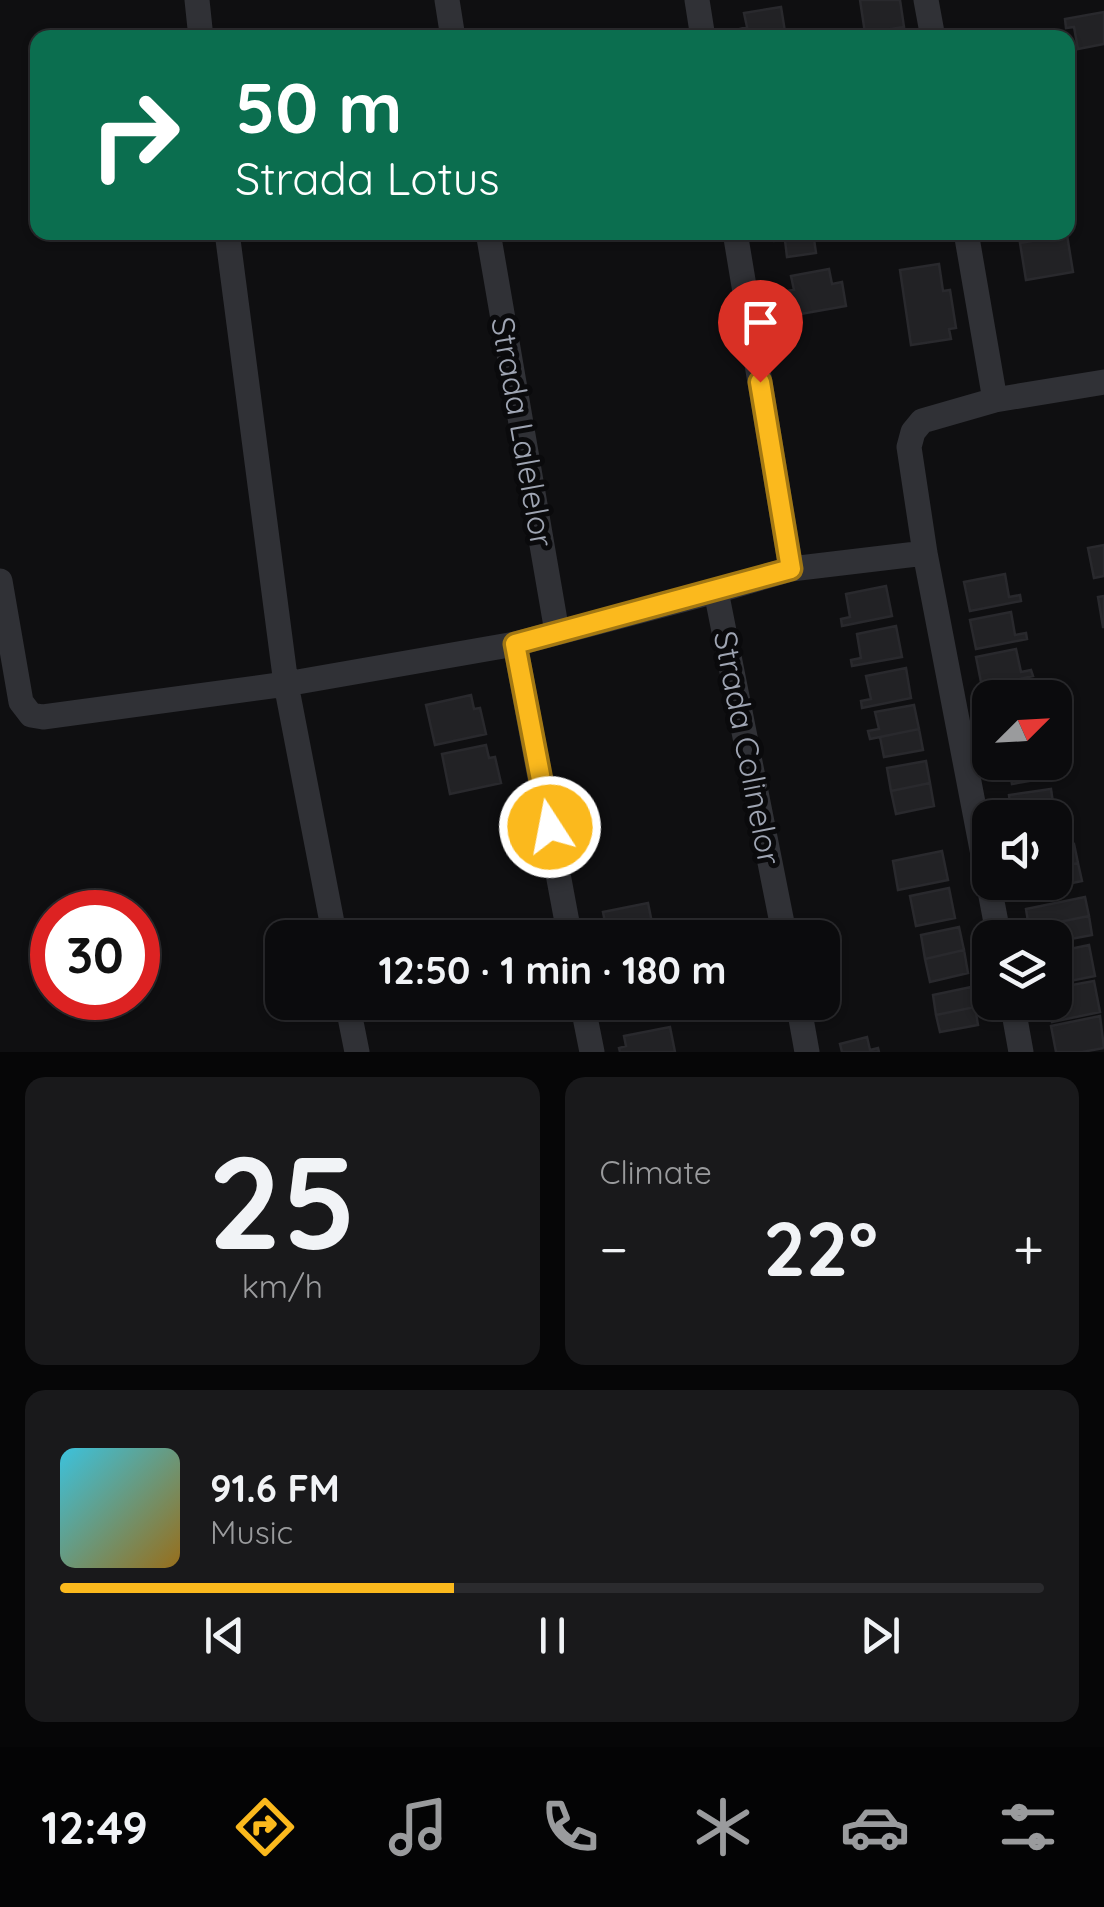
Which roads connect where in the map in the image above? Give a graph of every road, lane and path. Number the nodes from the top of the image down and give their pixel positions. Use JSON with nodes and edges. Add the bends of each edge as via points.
{"nodes":[{"id":1,"x":196,"y":0,"type":"edge"},
{"id":2,"x":447,"y":0,"type":"edge"},
{"id":3,"x":697,"y":0,"type":"edge"},
{"id":4,"x":926,"y":0,"type":"edge"},
{"id":5,"x":201,"y":30,"type":"edge"},
{"id":6,"x":453,"y":30,"type":"edge"},
{"id":7,"x":702,"y":30,"type":"edge"},
{"id":8,"x":931,"y":30,"type":"edge"},
{"id":9,"x":228,"y":240,"type":"edge"},
{"id":10,"x":489,"y":240,"type":"edge"},
{"id":11,"x":737,"y":240,"type":"edge"},
{"id":12,"x":967,"y":240,"type":"edge"},
{"id":13,"x":1104,"y":382,"type":"edge"},
{"id":14,"x":995,"y":400,"type":"junction"},
{"id":15,"x":925,"y":553,"type":"junction"},
{"id":16,"x":791,"y":569,"type":"junction"},
{"id":17,"x":0,"y":581,"type":"edge"},
{"id":18,"x":716,"y":591,"type":"junction"},
{"id":19,"x":558,"y":632,"type":"junction"},
{"id":20,"x":515,"y":644,"type":"junction"},
{"id":21,"x":286,"y":684,"type":"junction"},
{"id":22,"x":332,"y":920,"type":"edge"},
{"id":23,"x":567,"y":920,"type":"edge"},
{"id":24,"x":781,"y":920,"type":"edge"},
{"id":25,"x":996,"y":920,"type":"edge"},
{"id":26,"x":351,"y":1020,"type":"edge"},
{"id":27,"x":586,"y":1020,"type":"edge"},
{"id":28,"x":802,"y":1020,"type":"edge"},
{"id":29,"x":1015,"y":1020,"type":"edge"},
{"id":30,"x":357,"y":1052,"type":"edge"},
{"id":31,"x":592,"y":1052,"type":"edge"},
{"id":32,"x":808,"y":1052,"type":"edge"},
{"id":33,"x":1021,"y":1052,"type":"edge"}],
"edges":[{"from":1,"to":5,"type":"street"},
{"from":2,"to":6,"type":"street"},
{"from":3,"to":7,"type":"street"},
{"from":4,"to":8,"type":"street"},
{"from":9,"to":21,"type":"street"},
{"from":10,"to":19,"type":"street","name":"Strada Lalelelor"},
{"from":11,"to":16,"type":"street"},
{"from":12,"to":14,"type":"street"},
{"from":13,"to":14,"type":"street"},
{"from":14,"to":15,"type":"street","via":[[922,421],[913,432],[908,448]]},
{"from":15,"to":16,"type":"street","name":"Strada Colinelor"},
{"from":15,"to":25,"type":"street"},
{"from":16,"to":18,"type":"street","name":"Strada Colinelor"},
{"from":17,"to":21,"type":"street","via":[[21,702],[31,715]]},
{"from":18,"to":19,"type":"street"},
{"from":18,"to":24,"type":"street","name":"Strada Colinelor"},
{"from":19,"to":20,"type":"street"},
{"from":20,"to":21,"type":"street"},
{"from":20,"to":23,"type":"street"},
{"from":21,"to":22,"type":"street"},
{"from":26,"to":30,"type":"street"},
{"from":27,"to":31,"type":"street"},
{"from":28,"to":32,"type":"street"},
{"from":29,"to":33,"type":"street"}]}
